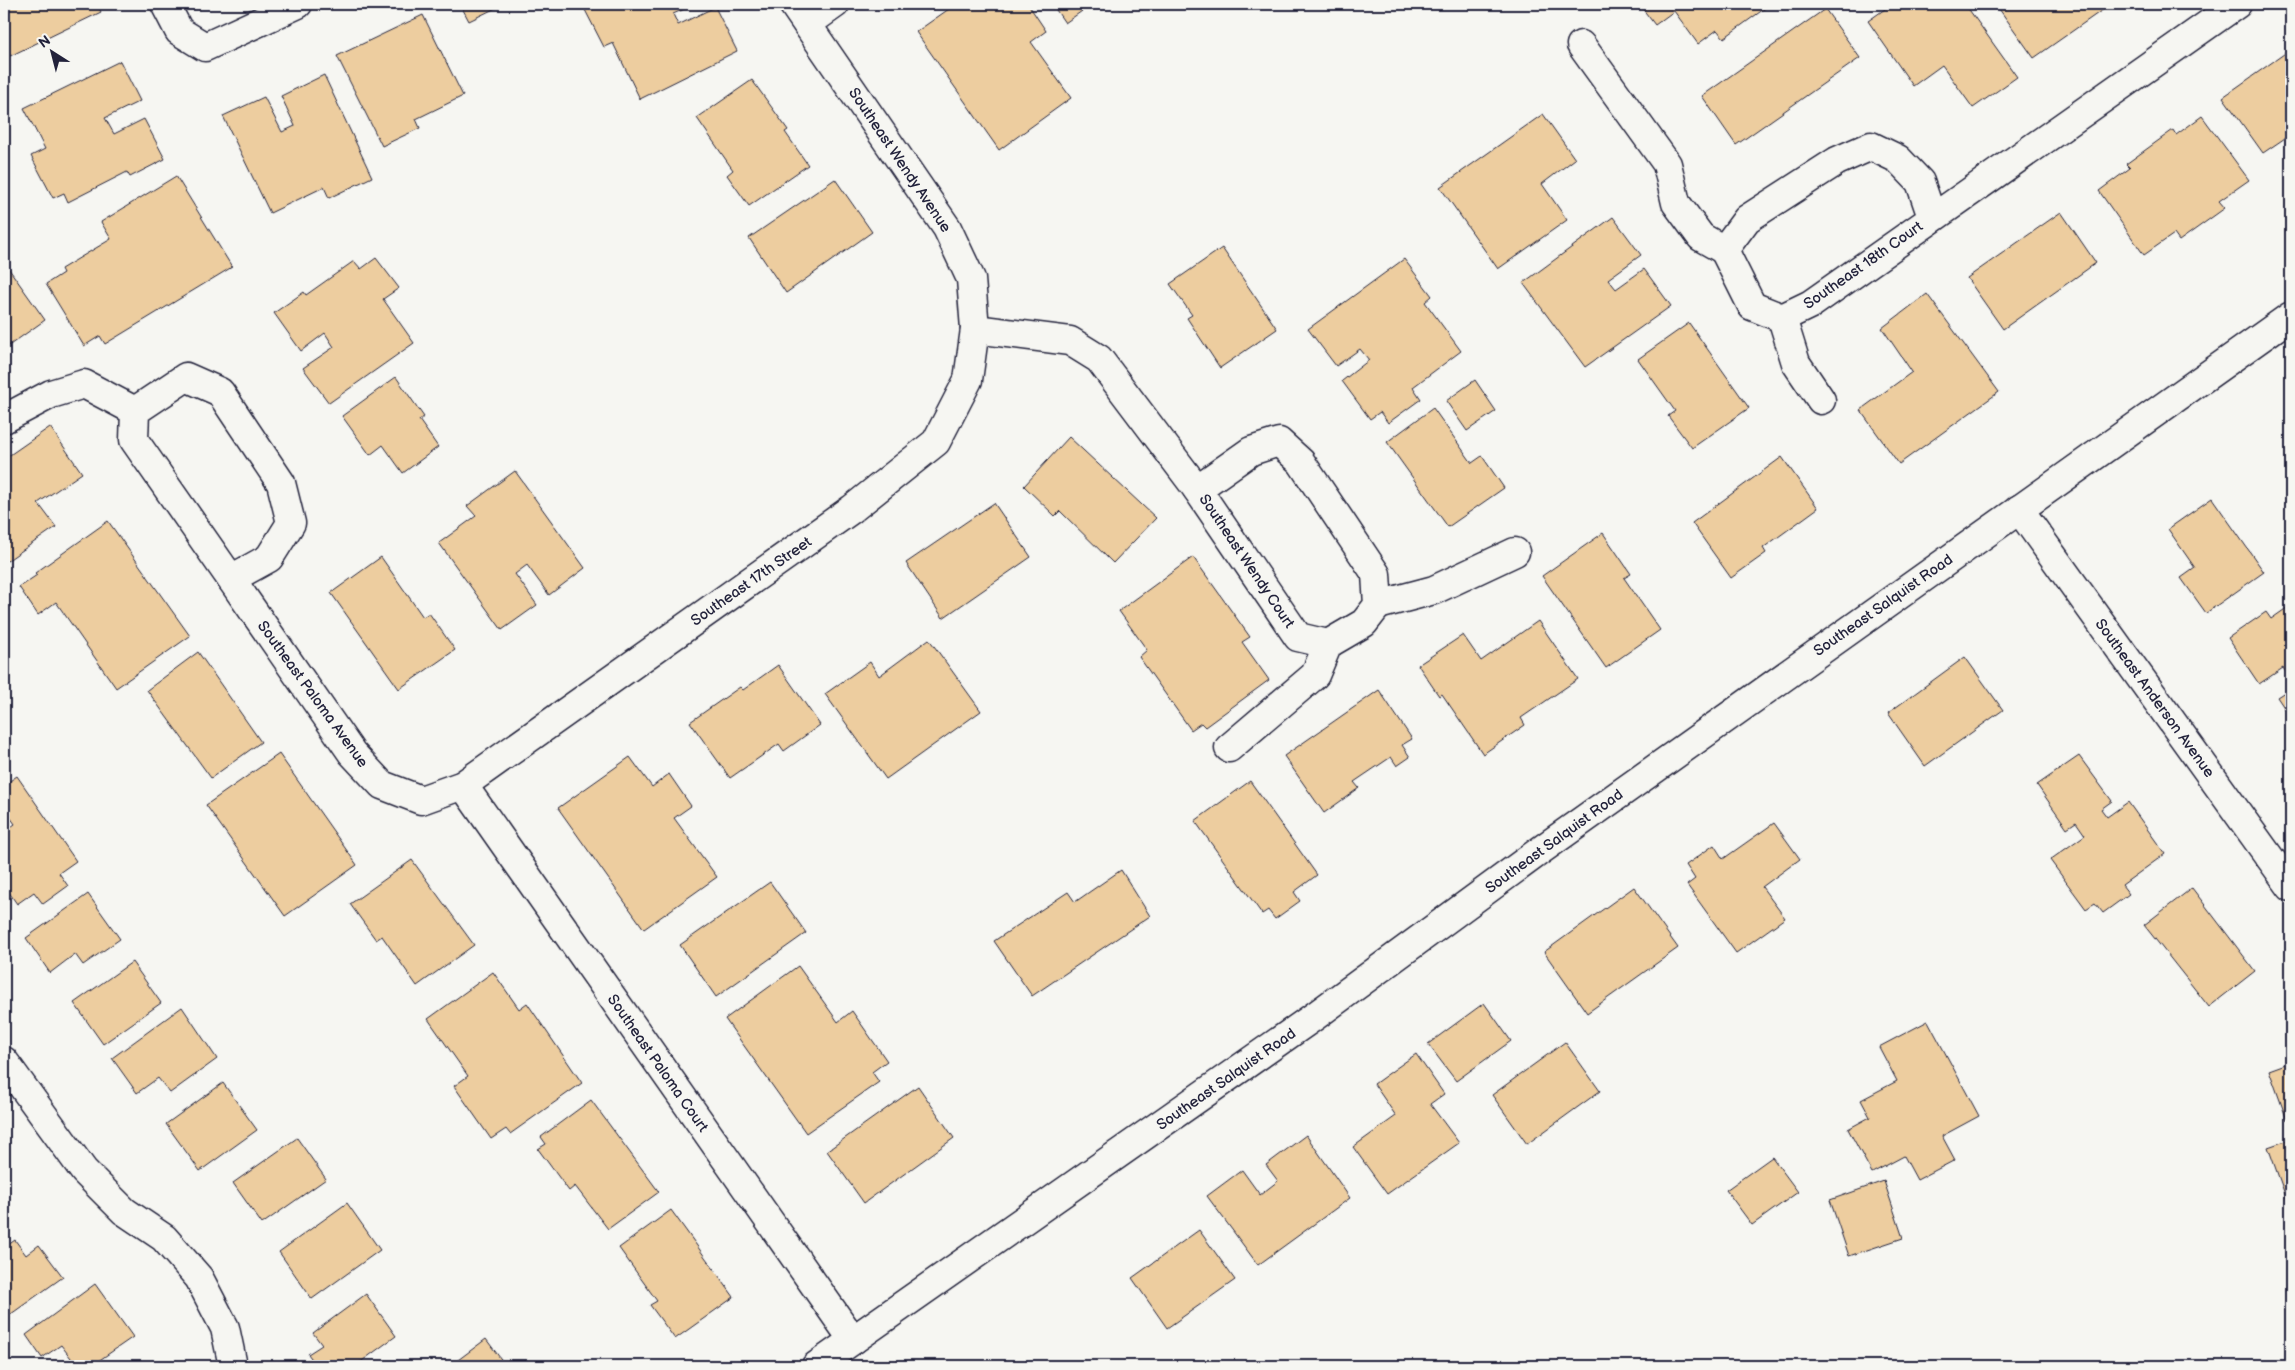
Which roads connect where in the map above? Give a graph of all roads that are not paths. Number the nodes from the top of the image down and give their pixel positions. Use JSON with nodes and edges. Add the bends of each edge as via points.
{"nodes":[{"id":1,"x":165,"y":4,"type":"edge"},
{"id":2,"x":298,"y":4,"type":"edge"},
{"id":3,"x":835,"y":4,"type":"edge"},
{"id":4,"x":2236,"y":4,"type":"edge"},
{"id":5,"x":800,"y":14,"type":"edge"},
{"id":6,"x":1581,"y":45,"type":"dead end"},
{"id":7,"x":1932,"y":217,"type":"junction"},
{"id":8,"x":1724,"y":250,"type":"junction"},
{"id":9,"x":2291,"y":316,"type":"edge"},
{"id":10,"x":1782,"y":318,"type":"junction"},
{"id":11,"x":975,"y":329,"type":"junction"},
{"id":12,"x":1821,"y":400,"type":"dead end"},
{"id":13,"x":135,"y":411,"type":"junction"},
{"id":14,"x":4,"y":419,"type":"edge"},
{"id":15,"x":1198,"y":489,"type":"junction"},
{"id":16,"x":2019,"y":509,"type":"junction"},
{"id":17,"x":1515,"y":552,"type":"dead end"},
{"id":18,"x":231,"y":579,"type":"junction"},
{"id":19,"x":1378,"y":605,"type":"junction"},
{"id":20,"x":1328,"y":644,"type":"junction"},
{"id":21,"x":1229,"y":748,"type":"dead end"},
{"id":22,"x":463,"y":785,"type":"junction"},
{"id":23,"x":2291,"y":887,"type":"edge"},
{"id":24,"x":4,"y":1061,"type":"edge"},
{"id":25,"x":852,"y":1340,"type":"junction"},
{"id":26,"x":233,"y":1366,"type":"edge"},
{"id":27,"x":816,"y":1366,"type":"edge"}],
"edges":[{"from":1,"to":2,"type":"street","via":[[179,31],[205,47]]},
{"from":3,"to":5,"type":"street"},
{"from":4,"to":7,"type":"street","name":"Southeast 18th Court"},
{"from":5,"to":11,"type":"street","name":"Southeast Wendy Avenue","via":[[947,228],[971,279]]},
{"from":6,"to":8,"type":"street","via":[[1667,164],[1676,203],[1701,238]]},
{"from":7,"to":8,"type":"street","name":"Southeast 18th Court","via":[[1920,182],[1898,159],[1871,146],[1837,161],[1747,219]]},
{"from":7,"to":10,"type":"street","name":"Southeast 18th Court","via":[[1811,304]]},
{"from":8,"to":10,"type":"street","via":[[1752,306]]},
{"from":9,"to":16,"type":"street","name":"Southeast Salquist Road"},
{"from":10,"to":12,"type":"street","via":[[1796,363]]},
{"from":11,"to":15,"type":"street","name":"Southeast Wendy Court","via":[[1070,341],[1099,359]]},
{"from":11,"to":22,"type":"street","name":"Southeast 17th Street","via":[[968,380],[936,442],[852,509]]},
{"from":13,"to":14,"type":"street","via":[[84,384],[51,394]]},
{"from":13,"to":18,"type":"street","via":[[134,440]]},
{"from":13,"to":18,"type":"street","via":[[186,377],[220,392],[281,483],[291,522],[269,558]]},
{"from":15,"to":19,"type":"street","name":"Southeast Wendy Court","via":[[1251,450],[1279,442],[1301,462],[1376,574]]},
{"from":15,"to":20,"type":"street","name":"Southeast Wendy Court","via":[[1298,637]]},
{"from":16,"to":23,"type":"street","name":"Southeast Anderson Avenue"},
{"from":16,"to":25,"type":"street","name":"Southeast Salquist Road","via":[[1314,1016]]},
{"from":17,"to":19,"type":"street","via":[[1434,590]]},
{"from":18,"to":22,"type":"street","name":"Southeast Paloma Avenue","via":[[352,753],[382,784],[421,800]]},
{"from":19,"to":20,"type":"street","via":[[1364,623]]},
{"from":20,"to":21,"type":"street","via":[[1314,674]]},
{"from":22,"to":25,"type":"street","name":"Southeast Paloma Court"},
{"from":24,"to":26,"type":"street","via":[[84,1171],[124,1211],[164,1238],[199,1278],[225,1328]]},
{"from":25,"to":27,"type":"street","name":"Southeast Salquist Road"}]}
